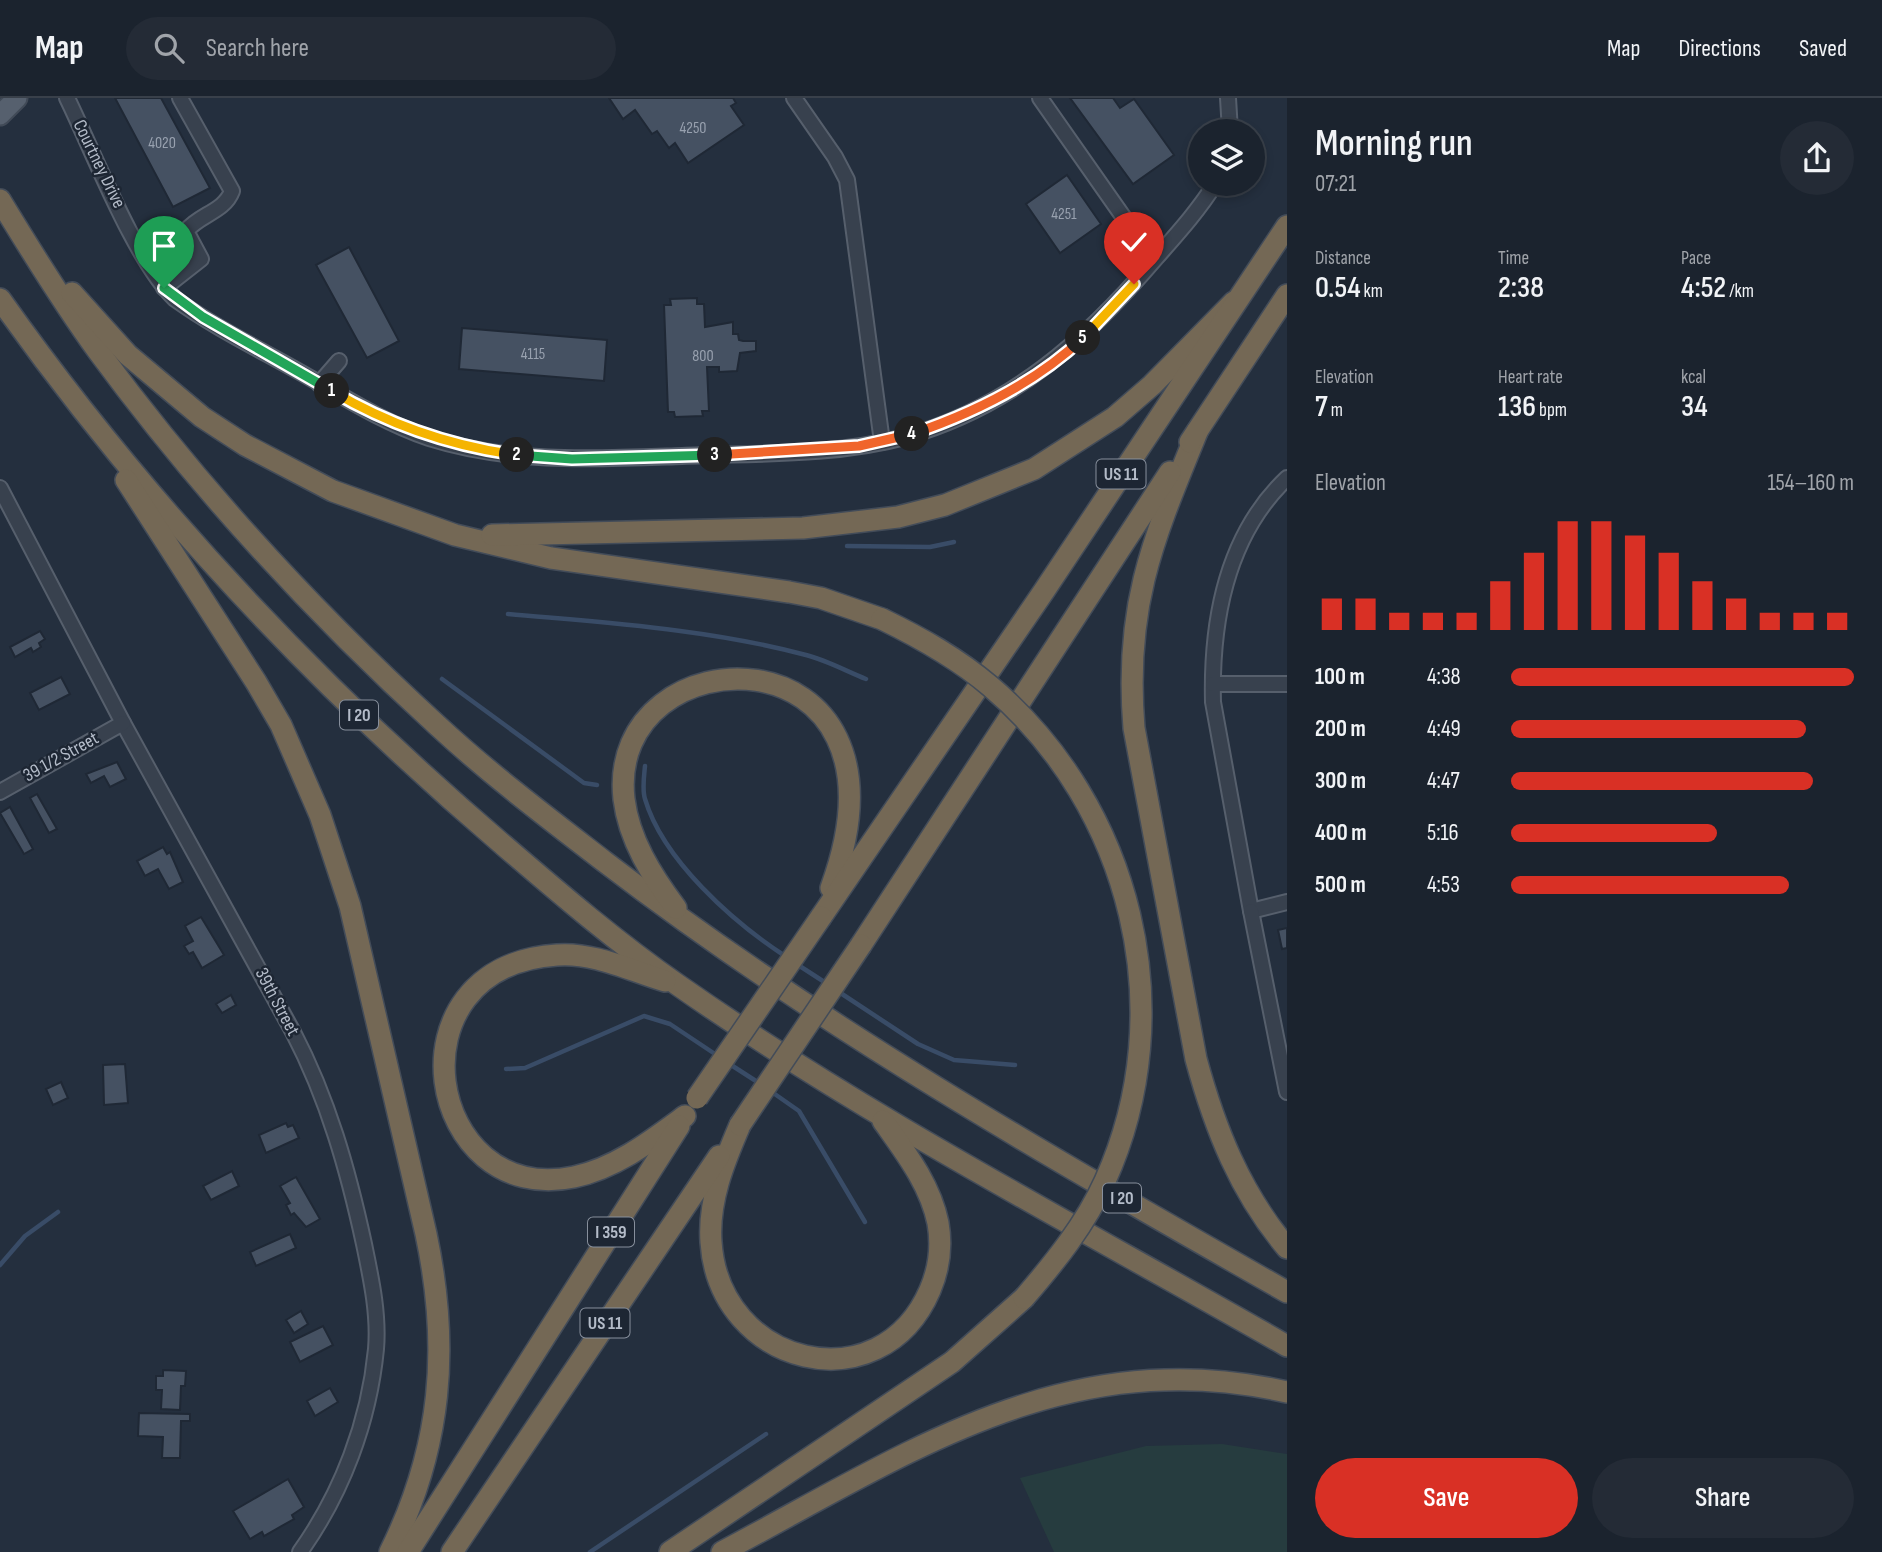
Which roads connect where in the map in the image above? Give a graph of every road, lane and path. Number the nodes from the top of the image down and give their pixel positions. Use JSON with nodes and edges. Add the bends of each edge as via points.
{"nodes":[{"id":1,"x":67,"y":98,"type":"edge"},
{"id":2,"x":180,"y":98,"type":"edge"},
{"id":3,"x":794,"y":98,"type":"edge"},
{"id":4,"x":1040,"y":98,"type":"edge"},
{"id":5,"x":1228,"y":98,"type":"edge"},
{"id":6,"x":1229,"y":119,"type":"edge"},
{"id":7,"x":1207,"y":196,"type":"edge"},
{"id":8,"x":0,"y":200,"type":"edge"},
{"id":9,"x":1129,"y":225,"type":"dead end"},
{"id":10,"x":1287,"y":226,"type":"edge"},
{"id":11,"x":20,"y":232,"type":"junction"},
{"id":12,"x":164,"y":288,"type":"junction"},
{"id":13,"x":1287,"y":295,"type":"edge"},
{"id":14,"x":0,"y":299,"type":"edge"},
{"id":15,"x":1234,"y":302,"type":"junction"},
{"id":16,"x":339,"y":361,"type":"dead end"},
{"id":17,"x":320,"y":384,"type":"junction"},
{"id":18,"x":80,"y":408,"type":"junction"},
{"id":19,"x":1197,"y":432,"type":"junction"},
{"id":20,"x":882,"y":442,"type":"junction"},
{"id":21,"x":1287,"y":478,"type":"edge"},
{"id":22,"x":0,"y":488,"type":"edge"},
{"id":23,"x":455,"y":535,"type":"junction"},
{"id":24,"x":1213,"y":684,"type":"junction"},
{"id":25,"x":1287,"y":684,"type":"edge"},
{"id":26,"x":123,"y":723,"type":"junction"},
{"id":27,"x":0,"y":792,"type":"edge"},
{"id":28,"x":1287,"y":902,"type":"edge"},
{"id":29,"x":1251,"y":911,"type":"junction"},
{"id":30,"x":821,"y":917,"type":"junction"},
{"id":31,"x":690,"y":927,"type":"junction"},
{"id":32,"x":676,"y":984,"type":"junction"},
{"id":33,"x":1287,"y":1092,"type":"edge"},
{"id":34,"x":877,"y":1114,"type":"junction"},
{"id":35,"x":685,"y":1116,"type":"junction"},
{"id":36,"x":740,"y":1125,"type":"junction"},
{"id":37,"x":1287,"y":1248,"type":"edge"},
{"id":38,"x":1287,"y":1292,"type":"edge"},
{"id":39,"x":1287,"y":1346,"type":"edge"},
{"id":40,"x":1287,"y":1392,"type":"edge"},
{"id":41,"x":300,"y":1552,"type":"edge"},
{"id":42,"x":390,"y":1552,"type":"edge"},
{"id":43,"x":408,"y":1552,"type":"edge"},
{"id":44,"x":453,"y":1552,"type":"edge"},
{"id":45,"x":670,"y":1552,"type":"edge"},
{"id":46,"x":722,"y":1552,"type":"edge"}],
"edges":[{"from":1,"to":12,"type":"street","name":"Courtney Drive","via":[[139,247]]},
{"from":2,"to":12,"type":"street","via":[[232,191],[227,203],[186,231],[201,259]]},
{"from":3,"to":20,"type":"street","via":[[846,180]]},
{"from":4,"to":9,"type":"street"},
{"from":5,"to":6,"type":"street"},
{"from":7,"to":20,"type":"street","name":"Courtney Drive","via":[[1109,313],[1074,346],[994,400],[951,421]]},
{"from":8,"to":11,"type":"highway","number":"I 20"},
{"from":10,"to":15,"type":"highway","number":"US 11"},
{"from":11,"to":23,"type":"highway","via":[[128,355],[202,417],[333,491]]},
{"from":11,"to":31,"type":"highway","number":"I 20","via":[[97,350],[281,570],[440,728],[526,802]]},
{"from":12,"to":17,"type":"street","name":"Courtney Drive","via":[[196,313]]},
{"from":13,"to":19,"type":"highway","number":"US 11"},
{"from":14,"to":18,"type":"highway","number":"I 20"},
{"from":15,"to":23,"type":"highway","via":[[1115,417],[1034,469],[945,505],[898,517],[803,528]]},
{"from":15,"to":30,"type":"highway","number":"US 11","via":[[1037,602]]},
{"from":16,"to":17,"type":"street"},
{"from":17,"to":20,"type":"street","name":"Courtney Drive","via":[[384,420],[429,438],[523,456],[572,459],[764,453]]},
{"from":18,"to":32,"type":"highway","number":"I 20","via":[[199,549],[308,666],[424,777],[545,881]]},
{"from":18,"to":42,"type":"highway","via":[[281,725],[320,814],[350,906],[431,1257],[441,1329],[431,1438],[407,1519]]},
{"from":19,"to":36,"type":"highway","number":"US 11","bridge":true},
{"from":19,"to":37,"type":"highway","via":[[1153,539],[1140,585],[1131,668],[1134,728],[1196,1059],[1209,1105],[1248,1194]]},
{"from":21,"to":24,"type":"street","via":[[1266,497],[1235,553],[1213,641]]},
{"from":22,"to":26,"type":"street","name":"39th Street"},
{"from":23,"to":45,"type":"highway","bridge":true,"via":[[551,558],[810,596],[882,619],[940,649],[992,688],[1060,760],[1107,843],[1136,934],[1143,1023],[1126,1125],[1115,1159],[1068,1245],[1024,1298],[952,1362]]},
{"from":24,"to":25,"type":"street"},
{"from":24,"to":29,"type":"street"},
{"from":26,"to":27,"type":"street","name":"39 1/2 Street"},
{"from":26,"to":41,"type":"street","name":"39th Street","via":[[315,1074],[356,1208],[375,1302],[376,1349],[352,1459],[340,1488]]},
{"from":28,"to":29,"type":"street"},
{"from":29,"to":33,"type":"street"},
{"from":30,"to":31,"type":"highway","via":[[847,839],[851,791],[846,759],[833,729],[798,695],[769,681],[733,678],[691,688],[655,712],[635,740],[624,775],[624,798],[634,838],[659,885]]},
{"from":30,"to":35,"type":"highway","number":"I 359","bridge":true},
{"from":31,"to":38,"type":"highway","number":"I 20","via":[[957,1103]]},
{"from":32,"to":34,"type":"highway","number":"I 20"},
{"from":32,"to":35,"type":"highway","via":[[582,957],[560,954],[523,960],[486,980],[460,1008],[446,1037],[442,1069],[454,1116],[472,1143],[496,1164],[526,1177],[558,1180],[590,1173],[638,1150]]},
{"from":34,"to":36,"type":"highway","via":[[927,1191],[940,1238],[937,1270],[926,1299],[895,1335],[866,1352],[836,1358],[803,1356],[761,1338],[738,1316],[722,1289],[712,1256],[713,1210],[722,1167]]},
{"from":34,"to":39,"type":"highway","number":"I 20"},
{"from":35,"to":43,"type":"highway","number":"I 359"},
{"from":36,"to":44,"type":"highway","number":"US 11"},
{"from":40,"to":46,"type":"highway","via":[[1174,1381],[1076,1390],[1028,1402],[940,1436]]}]}
